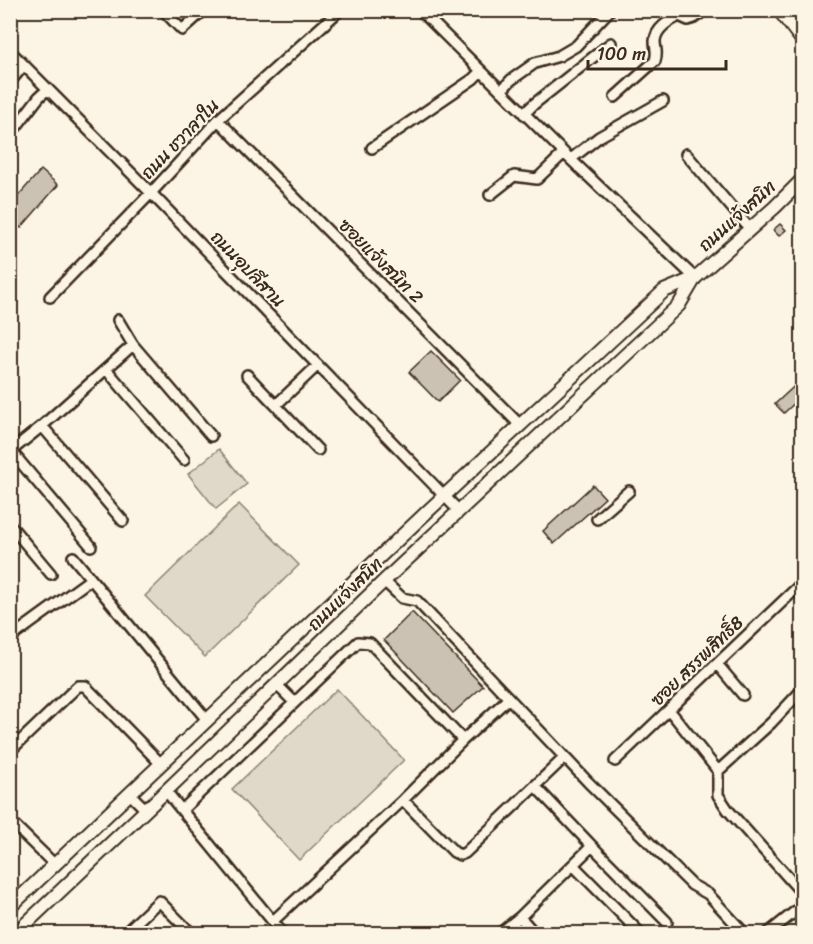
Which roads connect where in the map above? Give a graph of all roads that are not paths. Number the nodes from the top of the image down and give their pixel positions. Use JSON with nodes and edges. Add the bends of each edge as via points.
{"nodes":[{"id":1,"x":163,"y":10,"type":"edge"},
{"id":2,"x":204,"y":10,"type":"edge"},
{"id":3,"x":340,"y":10,"type":"edge"},
{"id":4,"x":420,"y":10,"type":"edge"},
{"id":5,"x":610,"y":10,"type":"edge"},
{"id":6,"x":705,"y":10,"type":"edge"},
{"id":7,"x":779,"y":10,"type":"edge"},
{"id":8,"x":802,"y":40,"type":"edge"},
{"id":9,"x":611,"y":43,"type":"dead end"},
{"id":10,"x":10,"y":51,"type":"edge"},
{"id":11,"x":24,"y":65,"type":"junction"},
{"id":12,"x":481,"y":71,"type":"junction"},
{"id":13,"x":10,"y":82,"type":"edge"},
{"id":14,"x":48,"y":89,"type":"junction"},
{"id":15,"x":501,"y":91,"type":"junction"},
{"id":16,"x":615,"y":97,"type":"dead end"},
{"id":17,"x":663,"y":101,"type":"dead end"},
{"id":18,"x":524,"y":114,"type":"junction"},
{"id":19,"x":218,"y":120,"type":"junction"},
{"id":20,"x":10,"y":135,"type":"edge"},
{"id":21,"x":372,"y":148,"type":"dead end"},
{"id":22,"x":686,"y":154,"type":"dead end"},
{"id":23,"x":568,"y":156,"type":"junction"},
{"id":24,"x":802,"y":180,"type":"edge"},
{"id":25,"x":151,"y":193,"type":"junction"},
{"id":26,"x":490,"y":195,"type":"dead end"},
{"id":27,"x":750,"y":229,"type":"junction"},
{"id":28,"x":695,"y":278,"type":"junction"},
{"id":29,"x":50,"y":297,"type":"dead end"},
{"id":30,"x":118,"y":320,"type":"dead end"},
{"id":31,"x":133,"y":345,"type":"junction"},
{"id":32,"x":318,"y":366,"type":"junction"},
{"id":33,"x":106,"y":369,"type":"junction"},
{"id":34,"x":247,"y":375,"type":"dead end"},
{"id":35,"x":276,"y":405,"type":"junction"},
{"id":36,"x":520,"y":425,"type":"junction"},
{"id":37,"x":42,"y":426,"type":"junction"},
{"id":38,"x":211,"y":436,"type":"dead end"},
{"id":39,"x":318,"y":450,"type":"dead end"},
{"id":40,"x":184,"y":460,"type":"dead end"},
{"id":41,"x":629,"y":491,"type":"dead end"},
{"id":42,"x":445,"y":496,"type":"junction"},
{"id":43,"x":459,"y":511,"type":"junction"},
{"id":44,"x":597,"y":519,"type":"dead end"},
{"id":45,"x":123,"y":521,"type":"dead end"},
{"id":46,"x":11,"y":528,"type":"edge"},
{"id":47,"x":90,"y":546,"type":"dead end"},
{"id":48,"x":73,"y":557,"type":"dead end"},
{"id":49,"x":51,"y":574,"type":"dead end"},
{"id":50,"x":91,"y":579,"type":"junction"},
{"id":51,"x":384,"y":581,"type":"junction"},
{"id":52,"x":802,"y":583,"type":"edge"},
{"id":53,"x":10,"y":623,"type":"edge"},
{"id":54,"x":14,"y":635,"type":"edge"},
{"id":55,"x":717,"y":663,"type":"junction"},
{"id":56,"x":277,"y":685,"type":"junction"},
{"id":57,"x":802,"y":690,"type":"edge"},
{"id":58,"x":743,"y":695,"type":"dead end"},
{"id":59,"x":510,"y":698,"type":"junction"},
{"id":60,"x":294,"y":702,"type":"junction"},
{"id":61,"x":670,"y":711,"type":"junction"},
{"id":62,"x":207,"y":720,"type":"junction"},
{"id":63,"x":463,"y":740,"type":"junction"},
{"id":64,"x":10,"y":751,"type":"edge"},
{"id":65,"x":564,"y":758,"type":"junction"},
{"id":66,"x":615,"y":761,"type":"dead end"},
{"id":67,"x":161,"y":764,"type":"junction"},
{"id":68,"x":718,"y":771,"type":"junction"},
{"id":69,"x":536,"y":786,"type":"junction"},
{"id":70,"x":166,"y":791,"type":"junction"},
{"id":71,"x":130,"y":794,"type":"junction"},
{"id":72,"x":403,"y":800,"type":"junction"},
{"id":73,"x":146,"y":810,"type":"junction"},
{"id":74,"x":182,"y":810,"type":"junction"},
{"id":75,"x":10,"y":820,"type":"edge"},
{"id":76,"x":592,"y":846,"type":"junction"},
{"id":77,"x":55,"y":865,"type":"junction"},
{"id":78,"x":573,"y":865,"type":"junction"},
{"id":79,"x":802,"y":893,"type":"edge"},
{"id":80,"x":802,"y":906,"type":"edge"},
{"id":81,"x":10,"y":907,"type":"edge"},
{"id":82,"x":520,"y":917,"type":"junction"},
{"id":83,"x":273,"y":921,"type":"junction"},
{"id":84,"x":667,"y":922,"type":"dead end"},
{"id":85,"x":15,"y":933,"type":"edge"},
{"id":86,"x":124,"y":933,"type":"edge"},
{"id":87,"x":192,"y":933,"type":"edge"},
{"id":88,"x":283,"y":933,"type":"edge"},
{"id":89,"x":499,"y":933,"type":"edge"},
{"id":90,"x":535,"y":933,"type":"edge"},
{"id":91,"x":641,"y":933,"type":"edge"},
{"id":92,"x":745,"y":933,"type":"edge"},
{"id":93,"x":767,"y":933,"type":"edge"}],
"edges":[{"from":1,"to":2,"type":"street","via":[[182,30]]},
{"from":3,"to":19,"type":"street","name":"ถนน ชวาลาใน"},
{"from":4,"to":12,"type":"street"},
{"from":5,"to":15,"type":"street","via":[[576,46],[535,63]]},
{"from":6,"to":16,"type":"street","via":[[688,20],[679,16],[668,21],[655,40],[655,61]]},
{"from":7,"to":8,"type":"main road"},
{"from":9,"to":18,"type":"street"},
{"from":10,"to":11,"type":"street","name":"ถนนอุปลีสาน"},
{"from":11,"to":13,"type":"street"},
{"from":11,"to":14,"type":"street","name":"ถนนอุปลีสาน"},
{"from":12,"to":15,"type":"street"},
{"from":12,"to":21,"type":"street"},
{"from":14,"to":20,"type":"street"},
{"from":14,"to":25,"type":"street","name":"ถนนอุปลีสาน"},
{"from":15,"to":18,"type":"street"},
{"from":17,"to":23,"type":"street"},
{"from":18,"to":23,"type":"street"},
{"from":19,"to":25,"type":"street","name":"ถนน ชวาลาใน"},
{"from":19,"to":36,"type":"street","name":"ซอยแจ้งสนิท 2"},
{"from":22,"to":27,"type":"street"},
{"from":23,"to":26,"type":"street","via":[[537,179],[514,176]]},
{"from":23,"to":28,"type":"street"},
{"from":24,"to":27,"type":"main road","name":"ถนนแจ้งสนิท"},
{"from":25,"to":29,"type":"street","name":"ถนน ชวาลาใน"},
{"from":25,"to":32,"type":"street","name":"ถนนอุปลีสาน"},
{"from":27,"to":28,"type":"main road","name":"ถนนแจ้งสนิท"},
{"from":28,"to":36,"type":"main road","name":"ถนนแจ้งสนิท","via":[[664,291]]},
{"from":28,"to":43,"type":"main road","name":"ถนนแจ้งสนิท","via":[[679,305]]},
{"from":30,"to":31,"type":"street"},
{"from":31,"to":33,"type":"street"},
{"from":31,"to":38,"type":"street"},
{"from":32,"to":35,"type":"street"},
{"from":32,"to":42,"type":"street","name":"ถนนอุปลีสาน"},
{"from":33,"to":37,"type":"street"},
{"from":33,"to":40,"type":"street"},
{"from":34,"to":35,"type":"street"},
{"from":35,"to":39,"type":"street"},
{"from":36,"to":42,"type":"main road","name":"ถนนแจ้งสนิท"},
{"from":37,"to":45,"type":"street"},
{"from":37,"to":47,"type":"street","via":[[11,451]]},
{"from":41,"to":44,"type":"street"},
{"from":42,"to":43,"type":"street","name":"ถนนอุปลีสาน"},
{"from":42,"to":62,"type":"main road","name":"ถนนแจ้งสนิท"},
{"from":43,"to":51,"type":"main road","name":"ถนนแจ้งสนิท"},
{"from":46,"to":49,"type":"street"},
{"from":48,"to":50,"type":"street"},
{"from":50,"to":54,"type":"street"},
{"from":50,"to":62,"type":"street"},
{"from":51,"to":56,"type":"main road","name":"ถนนแจ้งสนิท"},
{"from":51,"to":59,"type":"street","via":[[402,598],[417,601]]},
{"from":52,"to":55,"type":"street","name":"ซอย สรรพสิทธิ์8"},
{"from":53,"to":54,"type":"street"},
{"from":55,"to":58,"type":"street"},
{"from":55,"to":61,"type":"street","name":"ซอย สรรพสิทธิ์8"},
{"from":56,"to":60,"type":"street"},
{"from":56,"to":70,"type":"main road","name":"ถนนแจ้งสนิท"},
{"from":57,"to":68,"type":"street"},
{"from":59,"to":63,"type":"street"},
{"from":59,"to":65,"type":"street"},
{"from":60,"to":63,"type":"street","via":[[358,642],[370,643]]},
{"from":60,"to":74,"type":"street"},
{"from":61,"to":66,"type":"street","name":"ซอย สรรพสิทธิ์8"},
{"from":61,"to":68,"type":"street"},
{"from":62,"to":67,"type":"main road","name":"ถนนแจ้งสนิท"},
{"from":63,"to":72,"type":"street"},
{"from":64,"to":67,"type":"street","via":[[78,686],[85,686]]},
{"from":65,"to":69,"type":"street"},
{"from":65,"to":92,"type":"street"},
{"from":67,"to":71,"type":"main road","name":"ถนนแจ้งสนิท"},
{"from":68,"to":79,"type":"street","via":[[718,795],[728,810]]},
{"from":69,"to":72,"type":"street","via":[[460,855]]},
{"from":69,"to":76,"type":"street"},
{"from":70,"to":73,"type":"main road","name":"ถนนแจ้งสนิท"},
{"from":70,"to":74,"type":"street"},
{"from":71,"to":73,"type":"street"},
{"from":71,"to":77,"type":"main road","name":"ถนนแจ้งสนิท"},
{"from":72,"to":83,"type":"street"},
{"from":73,"to":85,"type":"main road","name":"ถนนแจ้งสนิท"},
{"from":74,"to":83,"type":"street"},
{"from":75,"to":77,"type":"street"},
{"from":76,"to":78,"type":"street"},
{"from":76,"to":84,"type":"street"},
{"from":77,"to":81,"type":"main road","name":"ถนนแจ้งสนิท"},
{"from":78,"to":82,"type":"street"},
{"from":78,"to":91,"type":"street"},
{"from":80,"to":93,"type":"street"},
{"from":82,"to":89,"type":"street"},
{"from":82,"to":90,"type":"street"},
{"from":83,"to":88,"type":"street"},
{"from":86,"to":87,"type":"street","via":[[159,901]]}]}
